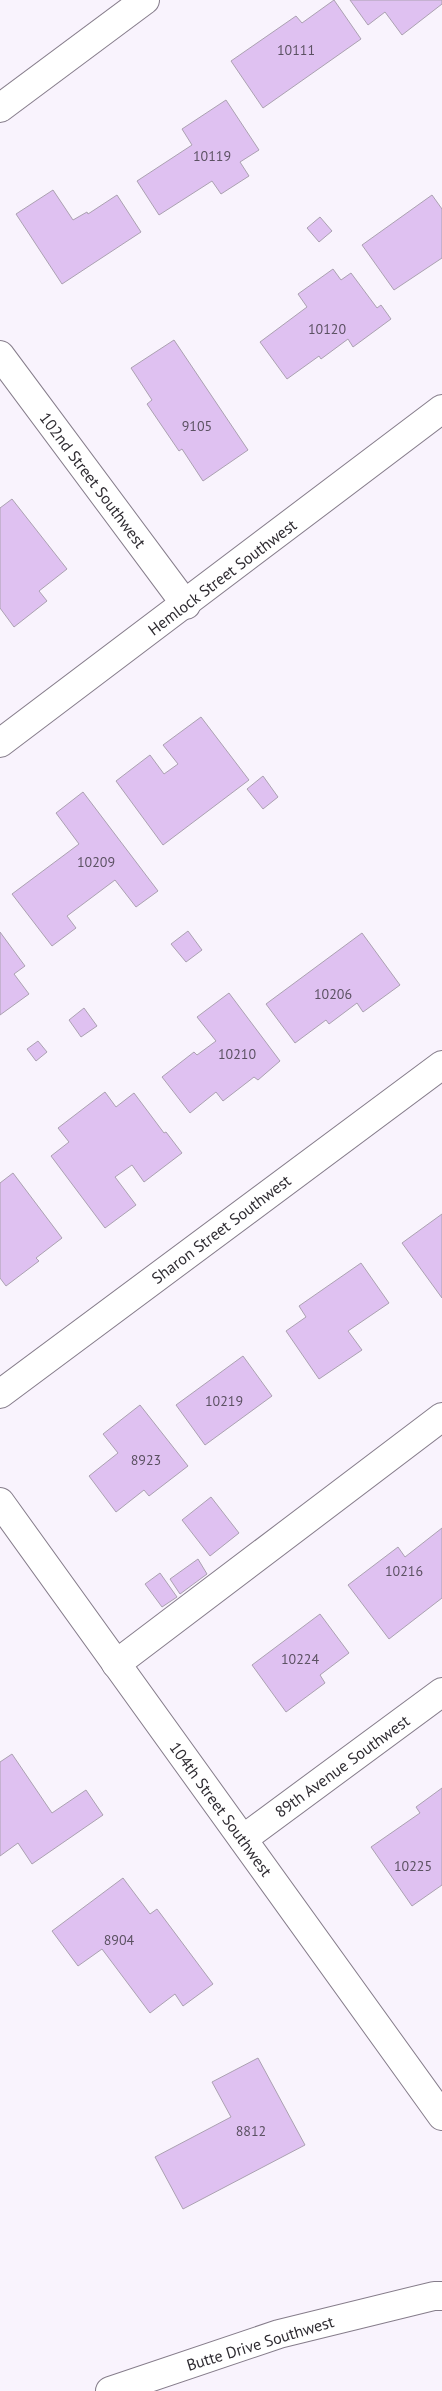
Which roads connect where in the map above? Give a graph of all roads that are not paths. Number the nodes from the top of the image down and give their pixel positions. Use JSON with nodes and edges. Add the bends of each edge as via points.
{"nodes":[{"id":1,"x":145,"y":0,"type":"edge"},
{"id":2,"x":0,"y":108,"type":"edge"},
{"id":3,"x":0,"y":355,"type":"edge"},
{"id":4,"x":442,"y":409,"type":"edge"},
{"id":5,"x":186,"y":604,"type":"junction"},
{"id":6,"x":0,"y":743,"type":"edge"},
{"id":7,"x":442,"y":1065,"type":"edge"},
{"id":8,"x":0,"y":1394,"type":"edge"},
{"id":9,"x":442,"y":1417,"type":"edge"},
{"id":10,"x":0,"y":1502,"type":"edge"},
{"id":11,"x":116,"y":1664,"type":"junction"},
{"id":12,"x":442,"y":1692,"type":"edge"},
{"id":13,"x":242,"y":1839,"type":"junction"},
{"id":14,"x":433,"y":2085,"type":"edge"},
{"id":15,"x":442,"y":2116,"type":"edge"},
{"id":16,"x":442,"y":2296,"type":"edge"},
{"id":17,"x":110,"y":2391,"type":"edge"}],
"edges":[{"from":1,"to":2,"type":"street"},
{"from":3,"to":5,"type":"street","name":"102nd Street Southwest"},
{"from":4,"to":5,"type":"street","name":"Hemlock Street Southwest"},
{"from":5,"to":6,"type":"street","name":"Hemlock Street Southwest"},
{"from":7,"to":8,"type":"street","name":"Sharon Street Southwest"},
{"from":9,"to":11,"type":"street"},
{"from":10,"to":11,"type":"street","name":"104th Street Southwest"},
{"from":11,"to":13,"type":"street","name":"104th Street Southwest"},
{"from":12,"to":13,"type":"street","name":"89th Avenue Southwest"},
{"from":13,"to":14,"type":"street","name":"104th Street Southwest"},
{"from":14,"to":15,"type":"street","name":"104th Street Southwest"},
{"from":16,"to":17,"type":"street","name":"Butte Drive Southwest","via":[[278,2334]]}]}
